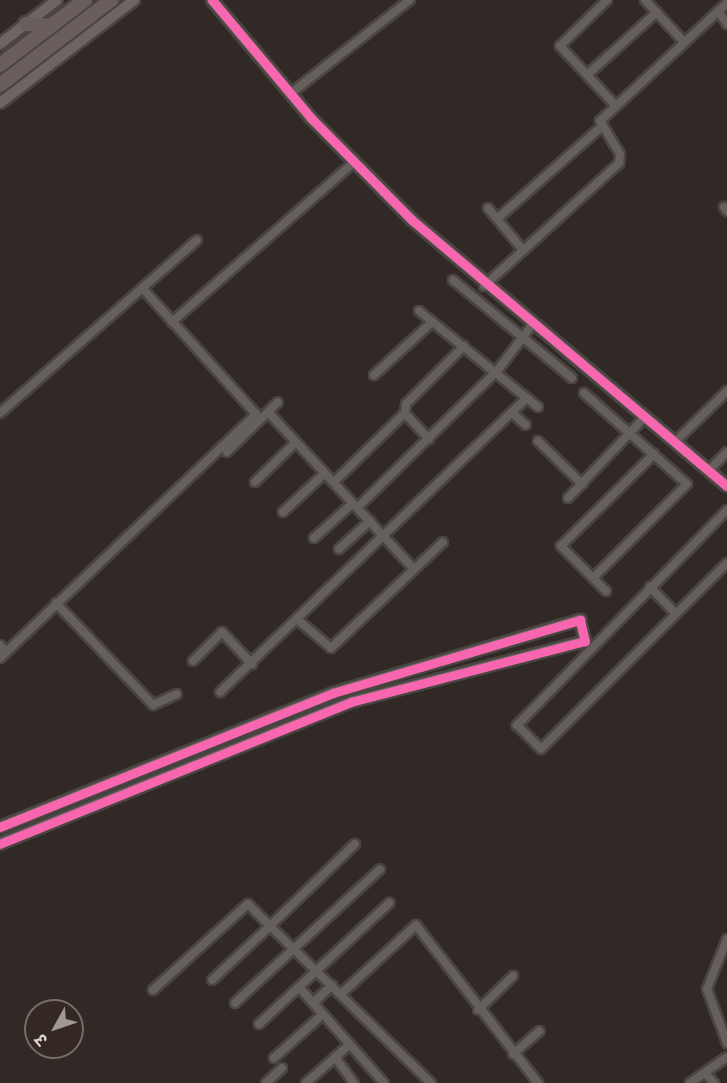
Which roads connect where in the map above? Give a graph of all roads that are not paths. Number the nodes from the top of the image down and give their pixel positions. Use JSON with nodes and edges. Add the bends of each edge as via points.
{"nodes":[{"id":1,"x":57,"y":0,"type":"edge"},
{"id":2,"x":85,"y":0,"type":"edge"},
{"id":3,"x":111,"y":0,"type":"edge"},
{"id":4,"x":134,"y":0,"type":"edge"},
{"id":5,"x":212,"y":0,"type":"edge"},
{"id":6,"x":410,"y":0,"type":"edge"},
{"id":7,"x":607,"y":0,"type":"edge"},
{"id":8,"x":651,"y":2,"type":"edge"},
{"id":9,"x":727,"y":3,"type":"edge"},
{"id":10,"x":717,"y":11,"type":"junction"},
{"id":11,"x":657,"y":12,"type":"junction"},
{"id":12,"x":26,"y":24,"type":"junction"},
{"id":13,"x":727,"y":24,"type":"edge"},
{"id":14,"x":52,"y":26,"type":"junction"},
{"id":15,"x":75,"y":36,"type":"junction"},
{"id":16,"x":684,"y":42,"type":"junction"},
{"id":17,"x":0,"y":44,"type":"edge"},
{"id":18,"x":0,"y":65,"type":"edge"},
{"id":19,"x":587,"y":75,"type":"junction"},
{"id":20,"x":0,"y":85,"type":"edge"},
{"id":21,"x":290,"y":94,"type":"junction"},
{"id":22,"x":0,"y":103,"type":"edge"},
{"id":23,"x":616,"y":106,"type":"junction"},
{"id":24,"x":600,"y":128,"type":"junction"},
{"id":25,"x":353,"y":164,"type":"junction"},
{"id":26,"x":488,"y":208,"type":"dead end"},
{"id":27,"x":497,"y":219,"type":"junction"},
{"id":28,"x":197,"y":240,"type":"dead end"},
{"id":29,"x":523,"y":250,"type":"junction"},
{"id":30,"x":453,"y":280,"type":"dead end"},
{"id":31,"x":484,"y":286,"type":"junction"},
{"id":32,"x":143,"y":289,"type":"junction"},
{"id":33,"x":419,"y":311,"type":"dead end"},
{"id":34,"x":172,"y":322,"type":"junction"},
{"id":35,"x":432,"y":322,"type":"junction"},
{"id":36,"x":532,"y":325,"type":"junction"},
{"id":37,"x":522,"y":338,"type":"junction"},
{"id":38,"x":464,"y":346,"type":"junction"},
{"id":39,"x":497,"y":371,"type":"junction"},
{"id":40,"x":374,"y":375,"type":"dead end"},
{"id":41,"x":572,"y":378,"type":"dead end"},
{"id":42,"x":727,"y":391,"type":"edge"},
{"id":43,"x":584,"y":393,"type":"dead end"},
{"id":44,"x":527,"y":398,"type":"junction"},
{"id":45,"x":278,"y":402,"type":"dead end"},
{"id":46,"x":538,"y":407,"type":"dead end"},
{"id":47,"x":268,"y":412,"type":"junction"},
{"id":48,"x":405,"y":413,"type":"junction"},
{"id":49,"x":512,"y":413,"type":"junction"},
{"id":50,"x":0,"y":414,"type":"edge"},
{"id":51,"x":644,"y":418,"type":"junction"},
{"id":52,"x":526,"y":426,"type":"dead end"},
{"id":53,"x":630,"y":434,"type":"junction"},
{"id":54,"x":429,"y":439,"type":"junction"},
{"id":55,"x":538,"y":441,"type":"dead end"},
{"id":56,"x":296,"y":442,"type":"junction"},
{"id":57,"x":675,"y":442,"type":"junction"},
{"id":58,"x":227,"y":452,"type":"dead end"},
{"id":59,"x":727,"y":452,"type":"edge"},
{"id":60,"x":654,"y":454,"type":"junction"},
{"id":61,"x":709,"y":470,"type":"junction"},
{"id":62,"x":325,"y":472,"type":"junction"},
{"id":63,"x":255,"y":482,"type":"dead end"},
{"id":64,"x":334,"y":482,"type":"junction"},
{"id":65,"x":582,"y":484,"type":"junction"},
{"id":66,"x":727,"y":486,"type":"edge"},
{"id":67,"x":568,"y":498,"type":"dead end"},
{"id":68,"x":356,"y":505,"type":"junction"},
{"id":69,"x":727,"y":510,"type":"edge"},
{"id":70,"x":283,"y":512,"type":"dead end"},
{"id":71,"x":370,"y":521,"type":"junction"},
{"id":72,"x":385,"y":537,"type":"junction"},
{"id":73,"x":314,"y":538,"type":"dead end"},
{"id":74,"x":443,"y":542,"type":"dead end"},
{"id":75,"x":339,"y":549,"type":"dead end"},
{"id":76,"x":727,"y":563,"type":"edge"},
{"id":77,"x":414,"y":568,"type":"junction"},
{"id":78,"x":593,"y":578,"type":"junction"},
{"id":79,"x":650,"y":587,"type":"junction"},
{"id":80,"x":606,"y":591,"type":"dead end"},
{"id":81,"x":57,"y":603,"type":"junction"},
{"id":82,"x":675,"y":613,"type":"junction"},
{"id":83,"x":298,"y":620,"type":"junction"},
{"id":84,"x":0,"y":645,"type":"edge"},
{"id":85,"x":3,"y":655,"type":"edge"},
{"id":86,"x":193,"y":661,"type":"dead end"},
{"id":87,"x":252,"y":664,"type":"junction"},
{"id":88,"x":220,"y":692,"type":"dead end"},
{"id":89,"x":177,"y":694,"type":"dead end"},
{"id":90,"x":0,"y":827,"type":"edge"},
{"id":91,"x":0,"y":844,"type":"edge"},
{"id":92,"x":355,"y":844,"type":"dead end"},
{"id":93,"x":380,"y":869,"type":"dead end"},
{"id":94,"x":389,"y":903,"type":"dead end"},
{"id":95,"x":270,"y":926,"type":"junction"},
{"id":96,"x":727,"y":939,"type":"edge"},
{"id":97,"x":292,"y":949,"type":"junction"},
{"id":98,"x":318,"y":971,"type":"junction"},
{"id":99,"x":513,"y":976,"type":"dead end"},
{"id":100,"x":212,"y":980,"type":"dead end"},
{"id":101,"x":332,"y":985,"type":"junction"},
{"id":102,"x":299,"y":987,"type":"junction"},
{"id":103,"x":153,"y":990,"type":"dead end"},
{"id":104,"x":341,"y":994,"type":"junction"},
{"id":105,"x":235,"y":1003,"type":"dead end"},
{"id":106,"x":313,"y":1003,"type":"junction"},
{"id":107,"x":478,"y":1010,"type":"junction"},
{"id":108,"x":322,"y":1015,"type":"junction"},
{"id":109,"x":259,"y":1024,"type":"dead end"},
{"id":110,"x":539,"y":1031,"type":"dead end"},
{"id":111,"x":727,"y":1043,"type":"edge"},
{"id":112,"x":349,"y":1046,"type":"junction"},
{"id":113,"x":513,"y":1054,"type":"junction"},
{"id":114,"x":335,"y":1057,"type":"junction"},
{"id":115,"x":727,"y":1057,"type":"edge"},
{"id":116,"x":274,"y":1058,"type":"dead end"},
{"id":117,"x":282,"y":1068,"type":"dead end"},
{"id":118,"x":707,"y":1075,"type":"junction"},
{"id":119,"x":266,"y":1083,"type":"edge"},
{"id":120,"x":306,"y":1083,"type":"edge"},
{"id":121,"x":354,"y":1083,"type":"edge"},
{"id":122,"x":384,"y":1083,"type":"edge"},
{"id":123,"x":431,"y":1083,"type":"edge"},
{"id":124,"x":538,"y":1083,"type":"edge"},
{"id":125,"x":690,"y":1083,"type":"edge"},
{"id":126,"x":714,"y":1083,"type":"edge"}],
"edges":[{"from":1,"to":12,"type":"street"},
{"from":2,"to":14,"type":"highway"},
{"from":3,"to":15,"type":"highway"},
{"from":4,"to":15,"type":"street"},
{"from":5,"to":21,"type":"street"},
{"from":6,"to":21,"type":"street"},
{"from":7,"to":19,"type":"street","via":[[560,46]]},
{"from":8,"to":11,"type":"street"},
{"from":9,"to":10,"type":"street"},
{"from":10,"to":13,"type":"street"},
{"from":10,"to":16,"type":"street"},
{"from":11,"to":16,"type":"street"},
{"from":11,"to":19,"type":"street"},
{"from":12,"to":14,"type":"highway"},
{"from":12,"to":17,"type":"street"},
{"from":14,"to":18,"type":"highway"},
{"from":15,"to":20,"type":"highway"},
{"from":15,"to":22,"type":"street"},
{"from":16,"to":23,"type":"street"},
{"from":19,"to":23,"type":"street"},
{"from":21,"to":25,"type":"street"},
{"from":23,"to":24,"type":"street"},
{"from":24,"to":27,"type":"street"},
{"from":24,"to":29,"type":"street","via":[[617,148],[619,163]]},
{"from":25,"to":31,"type":"street"},
{"from":25,"to":34,"type":"street"},
{"from":26,"to":27,"type":"street"},
{"from":27,"to":29,"type":"street"},
{"from":28,"to":32,"type":"street"},
{"from":29,"to":31,"type":"street"},
{"from":30,"to":37,"type":"street"},
{"from":31,"to":36,"type":"street"},
{"from":32,"to":34,"type":"street"},
{"from":32,"to":50,"type":"street"},
{"from":33,"to":35,"type":"street"},
{"from":34,"to":81,"type":"street","via":[[256,414]]},
{"from":35,"to":38,"type":"street"},
{"from":35,"to":40,"type":"street"},
{"from":36,"to":37,"type":"street"},
{"from":36,"to":51,"type":"street"},
{"from":37,"to":39,"type":"street"},
{"from":37,"to":41,"type":"street"},
{"from":38,"to":39,"type":"street"},
{"from":38,"to":48,"type":"street","via":[[406,404]]},
{"from":39,"to":44,"type":"street"},
{"from":39,"to":54,"type":"street"},
{"from":42,"to":57,"type":"street"},
{"from":43,"to":53,"type":"street"},
{"from":44,"to":46,"type":"street"},
{"from":44,"to":49,"type":"street"},
{"from":45,"to":47,"type":"street"},
{"from":47,"to":56,"type":"street"},
{"from":47,"to":58,"type":"street"},
{"from":48,"to":54,"type":"street"},
{"from":48,"to":64,"type":"street"},
{"from":49,"to":52,"type":"street"},
{"from":49,"to":72,"type":"street"},
{"from":51,"to":53,"type":"street"},
{"from":51,"to":57,"type":"street"},
{"from":53,"to":60,"type":"street"},
{"from":53,"to":65,"type":"street"},
{"from":54,"to":68,"type":"street"},
{"from":55,"to":65,"type":"street"},
{"from":56,"to":62,"type":"street"},
{"from":56,"to":63,"type":"street"},
{"from":57,"to":61,"type":"street"},
{"from":59,"to":61,"type":"street"},
{"from":60,"to":78,"type":"street","via":[[561,546]]},
{"from":60,"to":78,"type":"street","via":[[687,484]]},
{"from":61,"to":66,"type":"street"},
{"from":62,"to":64,"type":"street"},
{"from":62,"to":70,"type":"street"},
{"from":64,"to":68,"type":"street"},
{"from":65,"to":67,"type":"street"},
{"from":68,"to":71,"type":"street"},
{"from":68,"to":73,"type":"street"},
{"from":69,"to":79,"type":"street"},
{"from":71,"to":72,"type":"street"},
{"from":71,"to":75,"type":"street"},
{"from":72,"to":77,"type":"street"},
{"from":72,"to":83,"type":"street"},
{"from":74,"to":77,"type":"street"},
{"from":76,"to":82,"type":"street"},
{"from":77,"to":83,"type":"street","via":[[331,648]]},
{"from":78,"to":80,"type":"street"},
{"from":79,"to":82,"type":"street"},
{"from":79,"to":82,"type":"street","via":[[516,720],[538,748]]},
{"from":81,"to":85,"type":"street"},
{"from":81,"to":89,"type":"street","via":[[153,705]]},
{"from":83,"to":87,"type":"street"},
{"from":84,"to":85,"type":"street"},
{"from":86,"to":87,"type":"street","via":[[222,632]]},
{"from":87,"to":88,"type":"street"},
{"from":90,"to":91,"type":"street","via":[[333,693],[580,620],[585,641],[351,702]]},
{"from":92,"to":95,"type":"street"},
{"from":93,"to":97,"type":"street"},
{"from":94,"to":98,"type":"street"},
{"from":95,"to":97,"type":"street"},
{"from":95,"to":100,"type":"street"},
{"from":95,"to":103,"type":"street","via":[[245,905]]},
{"from":96,"to":111,"type":"street","via":[[707,989]]},
{"from":97,"to":98,"type":"street"},
{"from":97,"to":105,"type":"street"},
{"from":98,"to":101,"type":"street"},
{"from":98,"to":102,"type":"street"},
{"from":99,"to":107,"type":"street"},
{"from":101,"to":104,"type":"street"},
{"from":101,"to":106,"type":"street"},
{"from":102,"to":106,"type":"street"},
{"from":102,"to":109,"type":"street"},
{"from":104,"to":107,"type":"street","via":[[413,924]]},
{"from":104,"to":123,"type":"street"},
{"from":106,"to":108,"type":"street"},
{"from":107,"to":113,"type":"street"},
{"from":108,"to":112,"type":"street"},
{"from":108,"to":116,"type":"street"},
{"from":110,"to":113,"type":"street"},
{"from":112,"to":114,"type":"street"},
{"from":112,"to":122,"type":"street"},
{"from":113,"to":124,"type":"street"},
{"from":114,"to":120,"type":"street"},
{"from":114,"to":121,"type":"street"},
{"from":115,"to":118,"type":"street"},
{"from":117,"to":119,"type":"street"},
{"from":118,"to":125,"type":"street","via":[[704,1071]]},
{"from":118,"to":126,"type":"street"}]}
